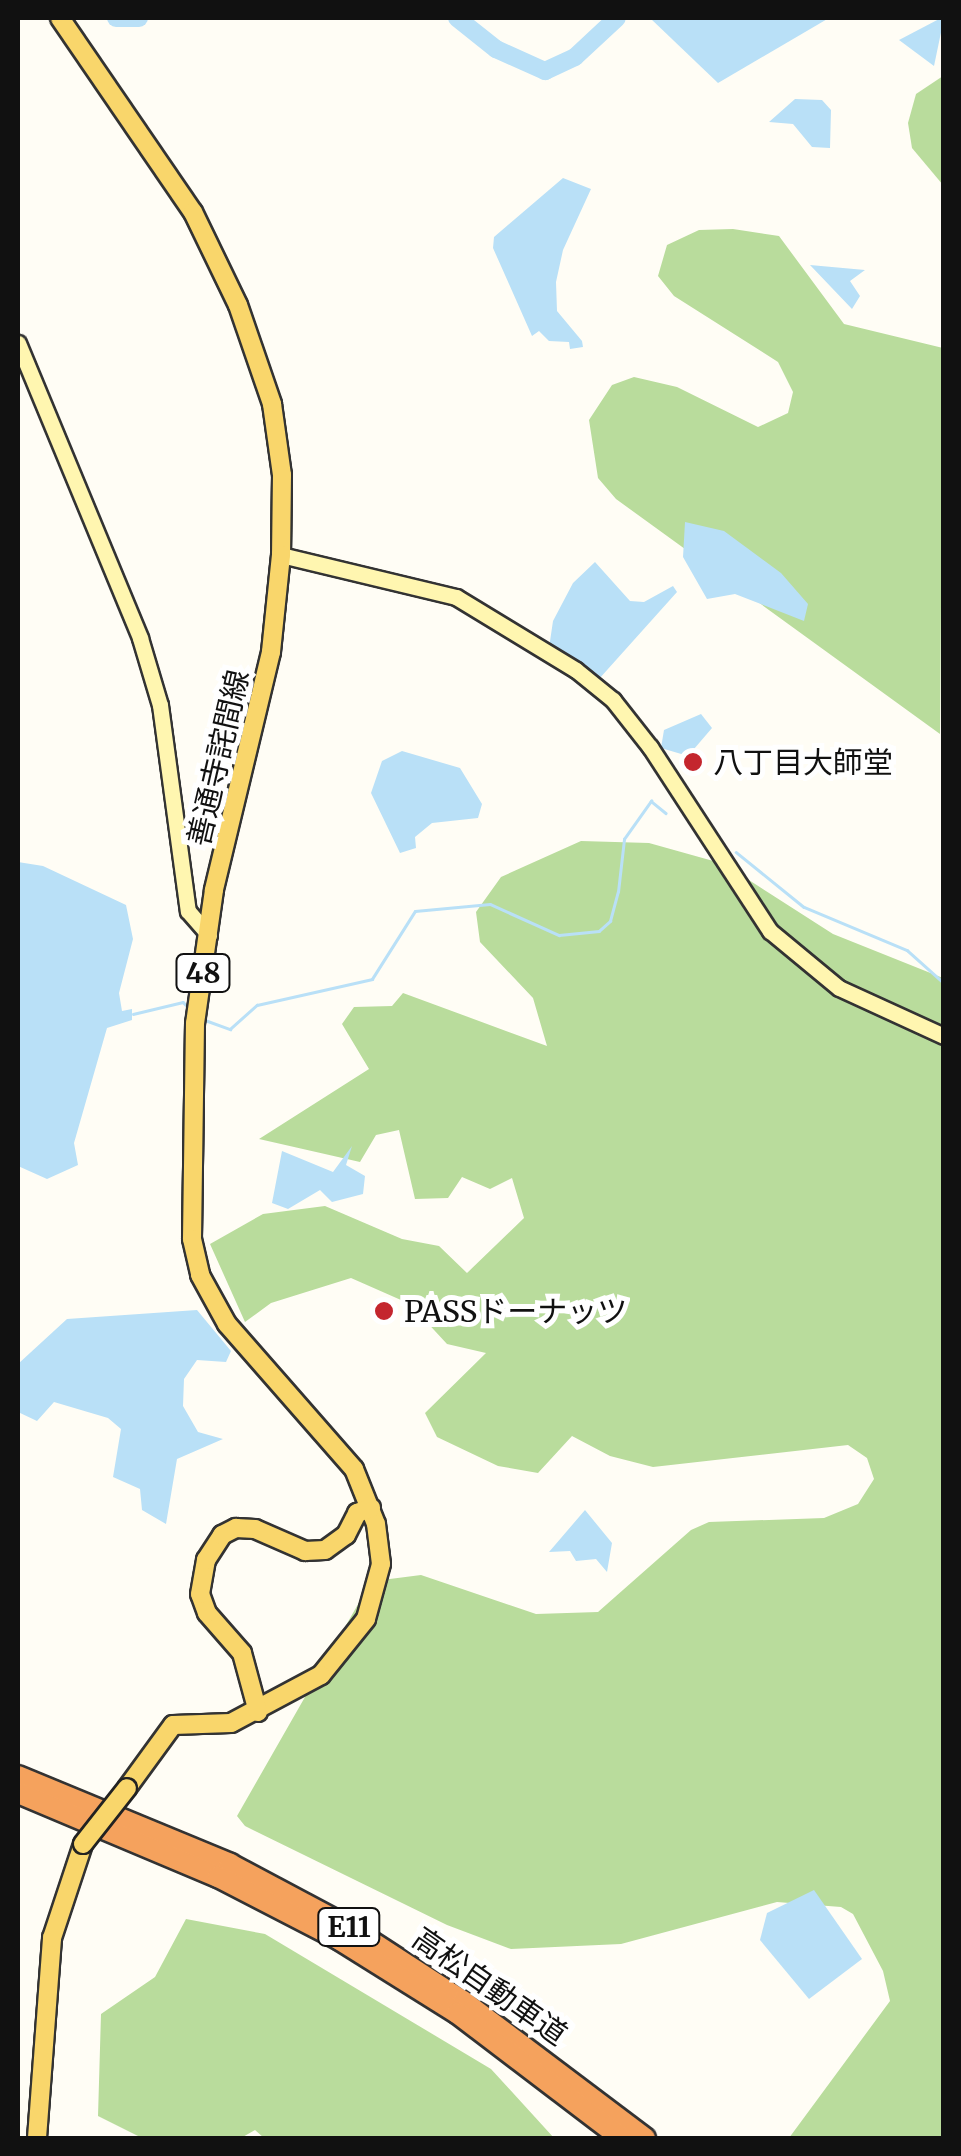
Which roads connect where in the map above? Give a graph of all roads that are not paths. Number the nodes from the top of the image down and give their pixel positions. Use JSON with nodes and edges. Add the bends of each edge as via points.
{"nodes":[{"id":1,"x":60,"y":18,"type":"edge"},
{"id":2,"x":18,"y":342,"type":"edge"},
{"id":3,"x":282,"y":555,"type":"junction"},
{"id":4,"x":209,"y":935,"type":"junction"},
{"id":5,"x":944,"y":1036,"type":"edge"},
{"id":6,"x":371,"y":1508,"type":"junction"},
{"id":7,"x":258,"y":1712,"type":"junction"},
{"id":8,"x":18,"y":1776,"type":"edge"},
{"id":9,"x":18,"y":1793,"type":"edge"},
{"id":10,"x":36,"y":2138,"type":"edge"},
{"id":11,"x":621,"y":2138,"type":"edge"},
{"id":12,"x":645,"y":2138,"type":"edge"}],
"edges":[{"from":1,"to":3,"type":"main road","name":"善通寺詫間線","number":"48","via":[[193,212],[238,305],[272,404],[282,474]]},
{"from":2,"to":4,"type":"street","via":[[140,638],[160,704],[188,911]]},
{"from":3,"to":4,"type":"main road","name":"善通寺詫間線","number":"48","via":[[271,652]]},
{"from":3,"to":5,"type":"street","via":[[456,597],[576,670],[613,700],[650,747],[770,931],[839,988]]},
{"from":4,"to":6,"type":"main road","name":"善通寺詫間線","number":"48","via":[[190,1091],[194,1254],[228,1324],[340,1450]]},
{"from":6,"to":7,"type":"main road","name":"善通寺詫間線","number":"48","via":[[381,1564],[361,1628],[321,1674]]},
{"from":6,"to":7,"type":"main road","via":[[358,1512],[346,1535],[326,1550],[306,1551],[256,1529],[236,1528],[222,1535],[206,1560],[200,1594],[207,1613],[242,1653]]},
{"from":7,"to":10,"type":"main road","name":"善通寺詫間線","number":"48","bridge":true,"via":[[231,1723],[172,1726],[83,1844],[52,1938]]},
{"from":8,"to":12,"type":"highway","name":"高松自動車道","number":"E11","via":[[230,1864],[352,1929],[463,2001]]},
{"from":9,"to":11,"type":"highway","name":"高松自動車道","number":"E11","via":[[218,1877],[340,1940],[456,2013]]}]}
